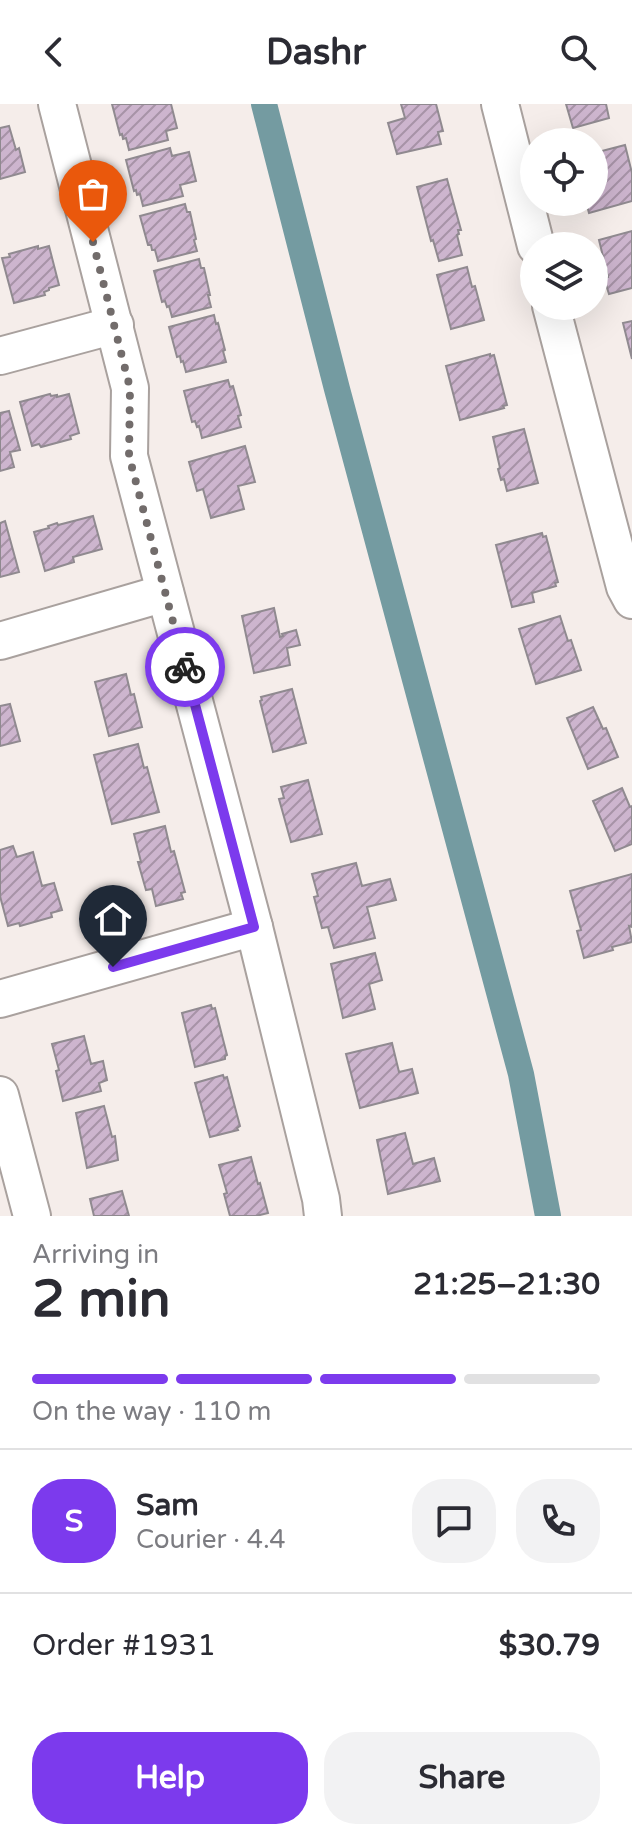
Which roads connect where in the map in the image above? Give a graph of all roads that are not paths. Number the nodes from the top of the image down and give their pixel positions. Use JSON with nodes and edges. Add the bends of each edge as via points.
{"nodes":[{"id":1,"x":57,"y":104,"type":"edge"},
{"id":2,"x":500,"y":104,"type":"edge"},
{"id":3,"x":532,"y":232,"type":"edge"},
{"id":4,"x":555,"y":320,"type":"edge"},
{"id":5,"x":115,"y":325,"type":"junction"},
{"id":6,"x":0,"y":356,"type":"edge"},
{"id":7,"x":165,"y":593,"type":"junction"},
{"id":8,"x":632,"y":600,"type":"edge"},
{"id":9,"x":0,"y":641,"type":"edge"},
{"id":10,"x":254,"y":927,"type":"junction"},
{"id":11,"x":0,"y":999,"type":"edge"},
{"id":12,"x":0,"y":1095,"type":"edge"},
{"id":13,"x":32,"y":1216,"type":"edge"},
{"id":14,"x":323,"y":1216,"type":"edge"}],
"edges":[{"from":1,"to":5,"type":"street"},
{"from":2,"to":3,"type":"street"},
{"from":4,"to":8,"type":"street"},
{"from":5,"to":6,"type":"street"},
{"from":5,"to":7,"type":"street","via":[[130,388],[129,456]]},
{"from":7,"to":9,"type":"street"},
{"from":7,"to":10,"type":"street"},
{"from":10,"to":11,"type":"street"},
{"from":10,"to":14,"type":"street"},
{"from":12,"to":13,"type":"street"}]}
